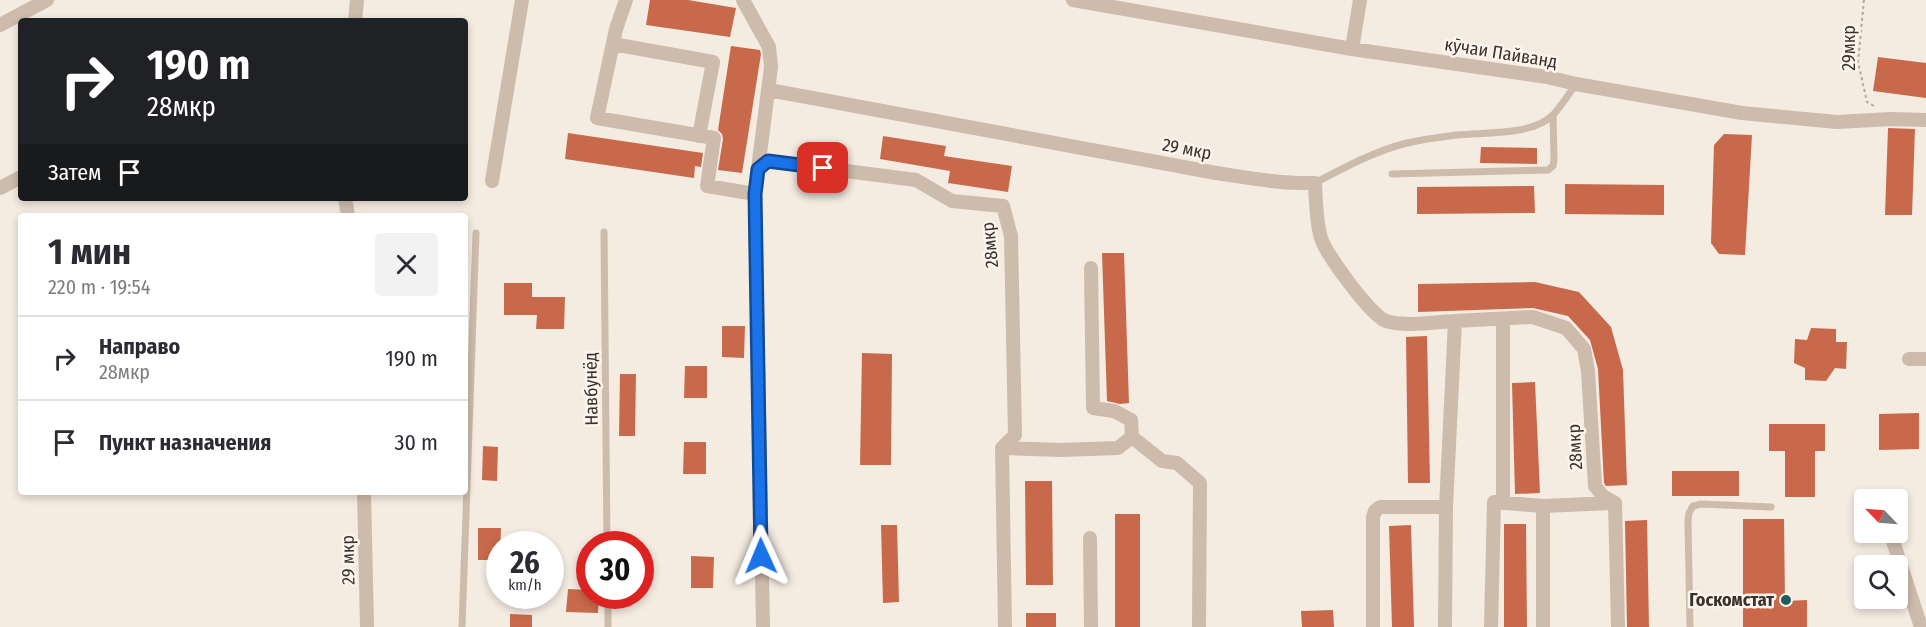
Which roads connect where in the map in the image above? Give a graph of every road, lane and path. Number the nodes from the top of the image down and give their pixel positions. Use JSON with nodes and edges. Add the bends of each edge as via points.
{"nodes":[{"id":1,"x":47,"y":0,"type":"edge"},
{"id":2,"x":357,"y":0,"type":"edge"},
{"id":3,"x":522,"y":0,"type":"edge"},
{"id":4,"x":626,"y":0,"type":"edge"},
{"id":5,"x":743,"y":0,"type":"edge"},
{"id":6,"x":1073,"y":0,"type":"edge"},
{"id":7,"x":1360,"y":0,"type":"edge"},
{"id":8,"x":1864,"y":0,"type":"edge"},
{"id":9,"x":355,"y":18,"type":"edge"},
{"id":10,"x":0,"y":26,"type":"edge"},
{"id":11,"x":613,"y":44,"type":"junction"},
{"id":12,"x":1352,"y":49,"type":"junction"},
{"id":13,"x":1575,"y":84,"type":"junction"},
{"id":14,"x":769,"y":90,"type":"junction"},
{"id":15,"x":1553,"y":115,"type":"junction"},
{"id":16,"x":1891,"y":118,"type":"junction"},
{"id":17,"x":1926,"y":120,"type":"edge"},
{"id":18,"x":699,"y":136,"type":"junction"},
{"id":19,"x":758,"y":169,"type":"junction"},
{"id":20,"x":1392,"y":174,"type":"dead end"},
{"id":21,"x":18,"y":179,"type":"edge"},
{"id":22,"x":492,"y":181,"type":"dead end"},
{"id":23,"x":1315,"y":183,"type":"junction"},
{"id":24,"x":0,"y":188,"type":"edge"},
{"id":25,"x":755,"y":194,"type":"junction"},
{"id":26,"x":604,"y":232,"type":"dead end"},
{"id":27,"x":476,"y":233,"type":"dead end"},
{"id":28,"x":1091,"y":268,"type":"dead end"},
{"id":29,"x":1503,"y":319,"type":"junction"},
{"id":30,"x":1455,"y":321,"type":"junction"},
{"id":31,"x":1909,"y":359,"type":"dead end"},
{"id":32,"x":1926,"y":359,"type":"edge"},
{"id":33,"x":1132,"y":437,"type":"junction"},
{"id":34,"x":1002,"y":448,"type":"junction"},
{"id":35,"x":468,"y":458,"type":"edge"},
{"id":36,"x":364,"y":495,"type":"edge"},
{"id":37,"x":467,"y":495,"type":"edge"},
{"id":38,"x":1503,"y":503,"type":"junction"},
{"id":39,"x":1615,"y":503,"type":"junction"},
{"id":40,"x":1544,"y":506,"type":"junction"},
{"id":41,"x":1446,"y":507,"type":"junction"},
{"id":42,"x":1771,"y":507,"type":"dead end"},
{"id":43,"x":607,"y":531,"type":"edge"},
{"id":44,"x":1090,"y":538,"type":"dead end"},
{"id":45,"x":1894,"y":543,"type":"edge"},
{"id":46,"x":608,"y":609,"type":"edge"},
{"id":47,"x":367,"y":627,"type":"edge"},
{"id":48,"x":462,"y":627,"type":"edge"},
{"id":49,"x":608,"y":627,"type":"edge"},
{"id":50,"x":763,"y":627,"type":"edge"},
{"id":51,"x":1005,"y":627,"type":"edge"},
{"id":52,"x":1091,"y":627,"type":"edge"},
{"id":53,"x":1199,"y":627,"type":"edge"},
{"id":54,"x":1373,"y":627,"type":"edge"},
{"id":55,"x":1445,"y":627,"type":"edge"},
{"id":56,"x":1491,"y":627,"type":"edge"},
{"id":57,"x":1543,"y":627,"type":"edge"},
{"id":58,"x":1618,"y":627,"type":"edge"},
{"id":59,"x":1690,"y":627,"type":"edge"},
{"id":60,"x":1922,"y":627,"type":"edge"}],
"edges":[{"from":1,"to":10,"type":"street"},
{"from":2,"to":9,"type":"street"},
{"from":3,"to":22,"type":"street"},
{"from":4,"to":11,"type":"street"},
{"from":5,"to":14,"type":"street","via":[[769,47]]},
{"from":6,"to":12,"type":"street","name":"кӯчаи Пайванд"},
{"from":7,"to":12,"type":"street"},
{"from":8,"to":16,"type":"path","name":"29мкр","via":[[1858,62],[1864,92],[1867,102]]},
{"from":11,"to":18,"type":"street","via":[[712,62]]},
{"from":11,"to":18,"type":"street","via":[[597,118]]},
{"from":12,"to":13,"type":"street","name":"кӯчаи Пайванд"},
{"from":13,"to":15,"type":"lane","name":"29 мкр"},
{"from":13,"to":16,"type":"street","name":"кӯчаи Пайванд","via":[[1742,113],[1837,122]]},
{"from":14,"to":19,"type":"street"},
{"from":14,"to":23,"type":"street","name":"29 мкр","via":[[1216,173]]},
{"from":15,"to":20,"type":"lane","via":[[1554,159],[1548,170]]},
{"from":15,"to":23,"type":"lane","name":"29 мкр","via":[[1531,127],[1406,144],[1349,165]]},
{"from":16,"to":17,"type":"street","name":"кӯчаи Пайванд"},
{"from":18,"to":25,"type":"street","via":[[714,138],[707,186]]},
{"from":19,"to":25,"type":"street"},
{"from":19,"to":34,"type":"street","name":"28мкр","via":[[768,161],[916,180],[952,201],[1004,206],[1011,236],[1015,435]]},
{"from":21,"to":24,"type":"street"},
{"from":23,"to":30,"type":"street","name":"28мкр","via":[[1318,223],[1326,250],[1375,313],[1399,323]]},
{"from":25,"to":50,"type":"street"},
{"from":26,"to":43,"type":"lane","name":"Навбунёд"},
{"from":27,"to":35,"type":"lane"},
{"from":28,"to":33,"type":"street","via":[[1093,408],[1114,411],[1131,420]]},
{"from":29,"to":30,"type":"street","name":"28мкр"},
{"from":29,"to":38,"type":"street"},
{"from":29,"to":39,"type":"street","name":"28мкр","via":[[1533,317],[1566,328],[1584,349],[1595,486]]},
{"from":30,"to":41,"type":"street"},
{"from":31,"to":32,"type":"street"},
{"from":33,"to":34,"type":"street","via":[[1118,448]]},
{"from":33,"to":53,"type":"street","via":[[1162,461],[1177,463],[1200,483]]},
{"from":34,"to":51,"type":"street","name":"28мкр"},
{"from":36,"to":47,"type":"street","name":"29 мкр"},
{"from":37,"to":48,"type":"lane"},
{"from":38,"to":40,"type":"street"},
{"from":38,"to":56,"type":"street","via":[[1494,502]]},
{"from":39,"to":40,"type":"street"},
{"from":39,"to":58,"type":"street"},
{"from":40,"to":57,"type":"street"},
{"from":41,"to":54,"type":"street","via":[[1380,507],[1375,511]]},
{"from":41,"to":55,"type":"street"},
{"from":42,"to":59,"type":"lane","via":[[1693,506],[1688,520]]},
{"from":44,"to":52,"type":"street"},
{"from":45,"to":60,"type":"street"},
{"from":46,"to":49,"type":"lane"}]}
